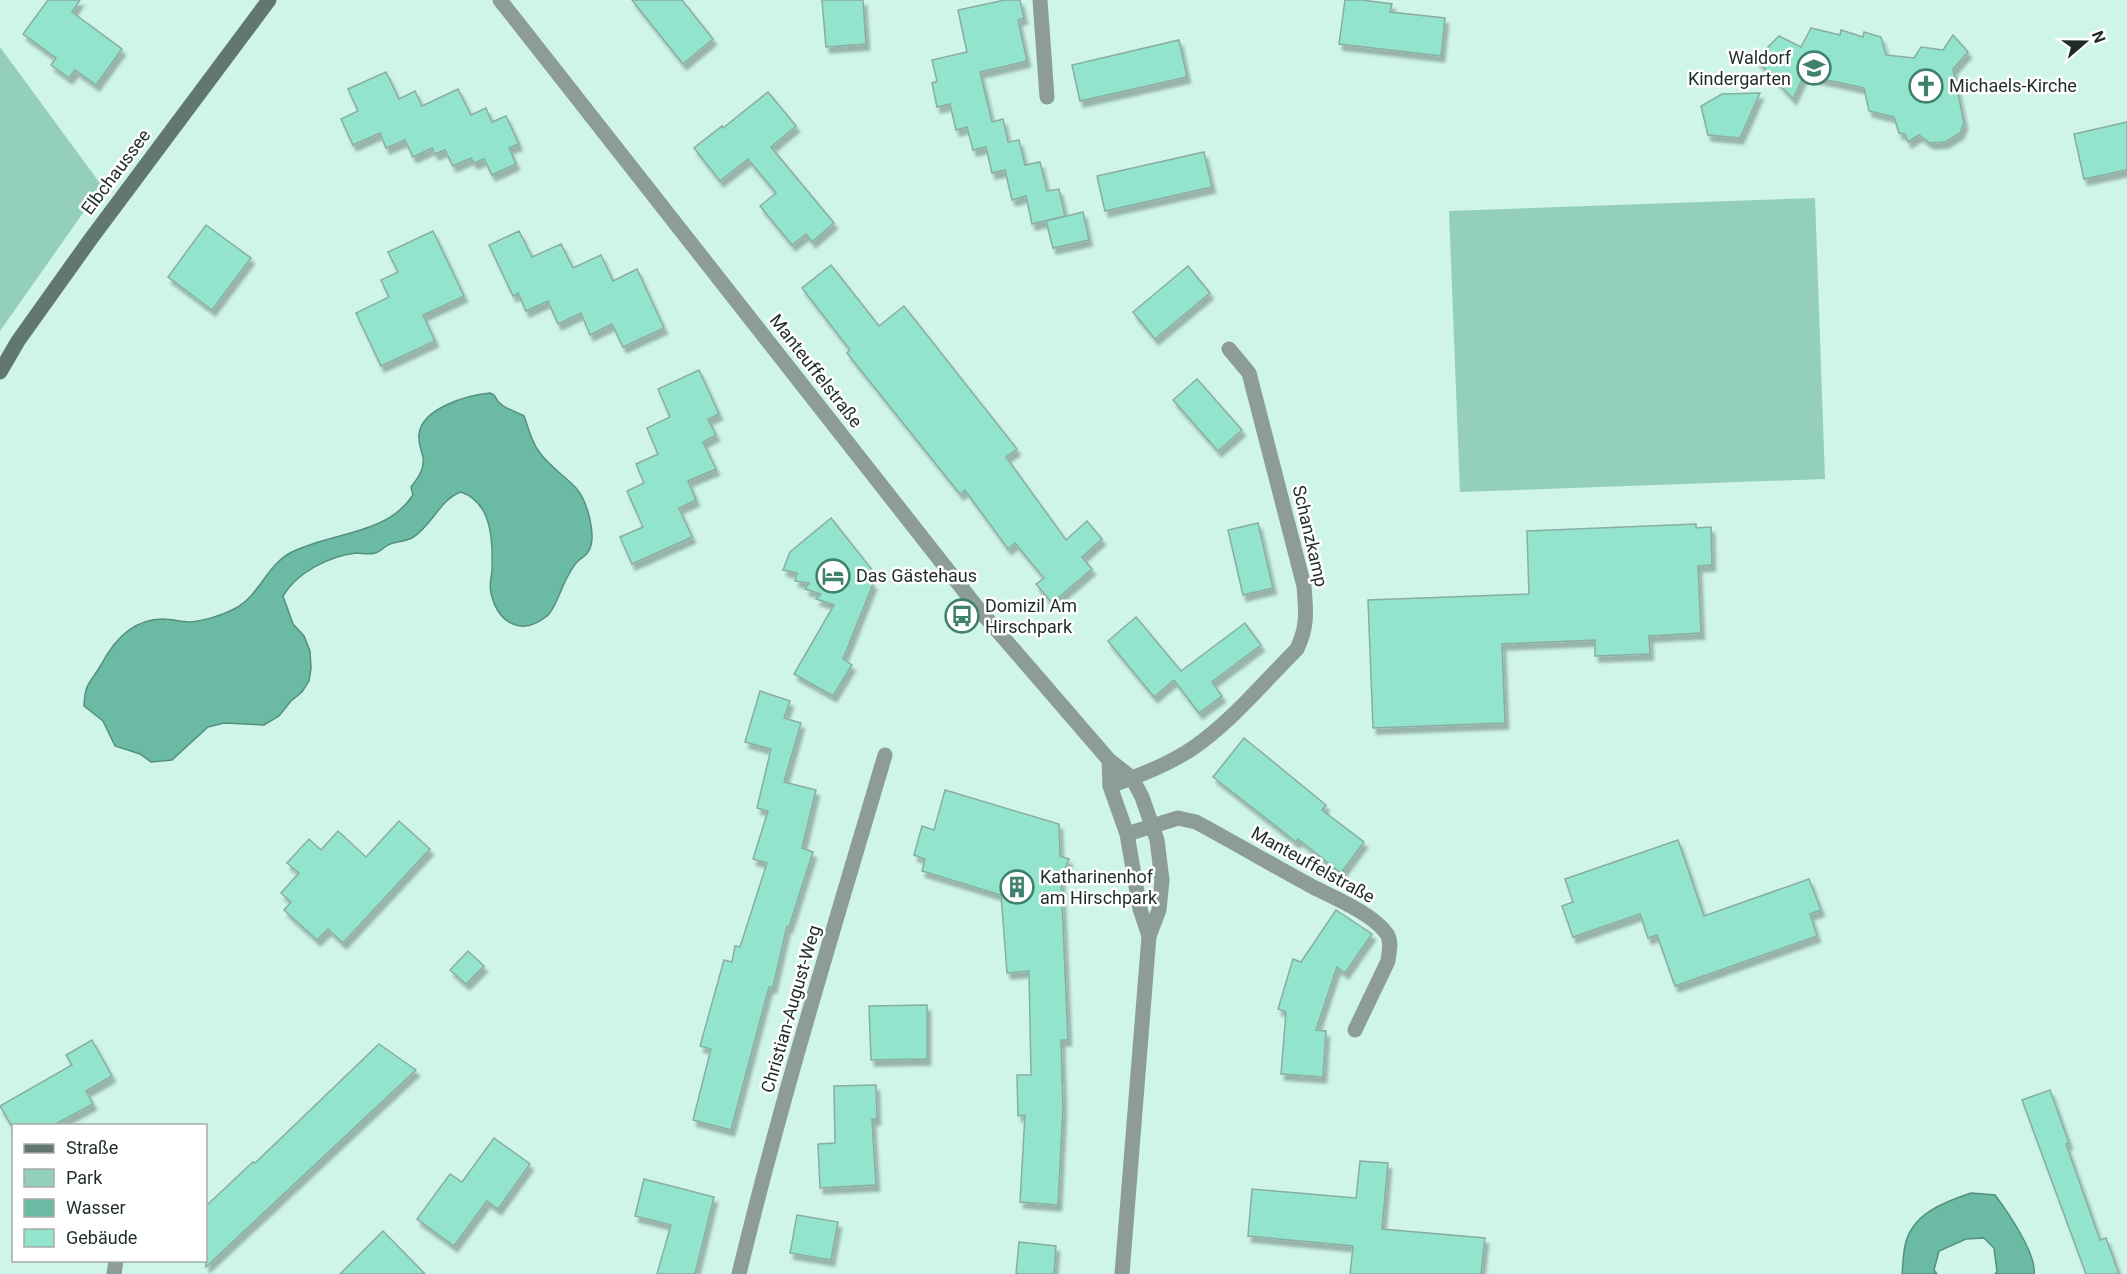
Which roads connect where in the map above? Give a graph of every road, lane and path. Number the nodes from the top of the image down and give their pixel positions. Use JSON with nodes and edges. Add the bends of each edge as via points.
{"nodes":[{"id":1,"x":269,"y":0,"type":"edge"},
{"id":2,"x":500,"y":0,"type":"edge"},
{"id":3,"x":1040,"y":0,"type":"edge"},
{"id":4,"x":1047,"y":97,"type":"dead end"},
{"id":5,"x":1229,"y":349,"type":"dead end"},
{"id":6,"x":0,"y":372,"type":"edge"},
{"id":7,"x":885,"y":755,"type":"dead end"},
{"id":8,"x":1109,"y":760,"type":"junction"},
{"id":9,"x":1132,"y":778,"type":"junction"},
{"id":10,"x":1110,"y":786,"type":"junction"},
{"id":11,"x":1153,"y":824,"type":"junction"},
{"id":12,"x":1127,"y":834,"type":"junction"},
{"id":13,"x":1149,"y":936,"type":"junction"},
{"id":14,"x":1355,"y":1030,"type":"dead end"},
{"id":15,"x":739,"y":1274,"type":"edge"},
{"id":16,"x":1122,"y":1274,"type":"edge"}],
"edges":[{"from":1,"to":6,"type":"main road","name":"Elbchaussee","via":[[90,240]]},
{"from":2,"to":8,"type":"street","name":"Manteuffelstraße","via":[[976,606]]},
{"from":3,"to":4,"type":"street"},
{"from":5,"to":9,"type":"street","name":"Schanzkamp","via":[[1249,373],[1304,586],[1304,634],[1297,650],[1217,729],[1173,760]]},
{"from":7,"to":15,"type":"street","name":"Christian-August-Weg","via":[[796,1058]]},
{"from":8,"to":9,"type":"street","name":"Manteuffelstraße"},
{"from":8,"to":10,"type":"street","name":"Manteuffelstraße"},
{"from":9,"to":10,"type":"street","name":"Schanzkamp"},
{"from":9,"to":11,"type":"street","name":"Manteuffelstraße"},
{"from":10,"to":12,"type":"street","name":"Manteuffelstraße"},
{"from":11,"to":12,"type":"street","name":"Manteuffelstraße"},
{"from":11,"to":13,"type":"street","name":"Manteuffelstraße","via":[[1162,880],[1159,910]]},
{"from":11,"to":14,"type":"street","name":"Manteuffelstraße","via":[[1178,818],[1196,822],[1341,900],[1385,932],[1389,938],[1388,961]]},
{"from":12,"to":13,"type":"street","name":"Manteuffelstraße","via":[[1140,909]]},
{"from":13,"to":16,"type":"street","name":"Manteuffelstraße"}]}
